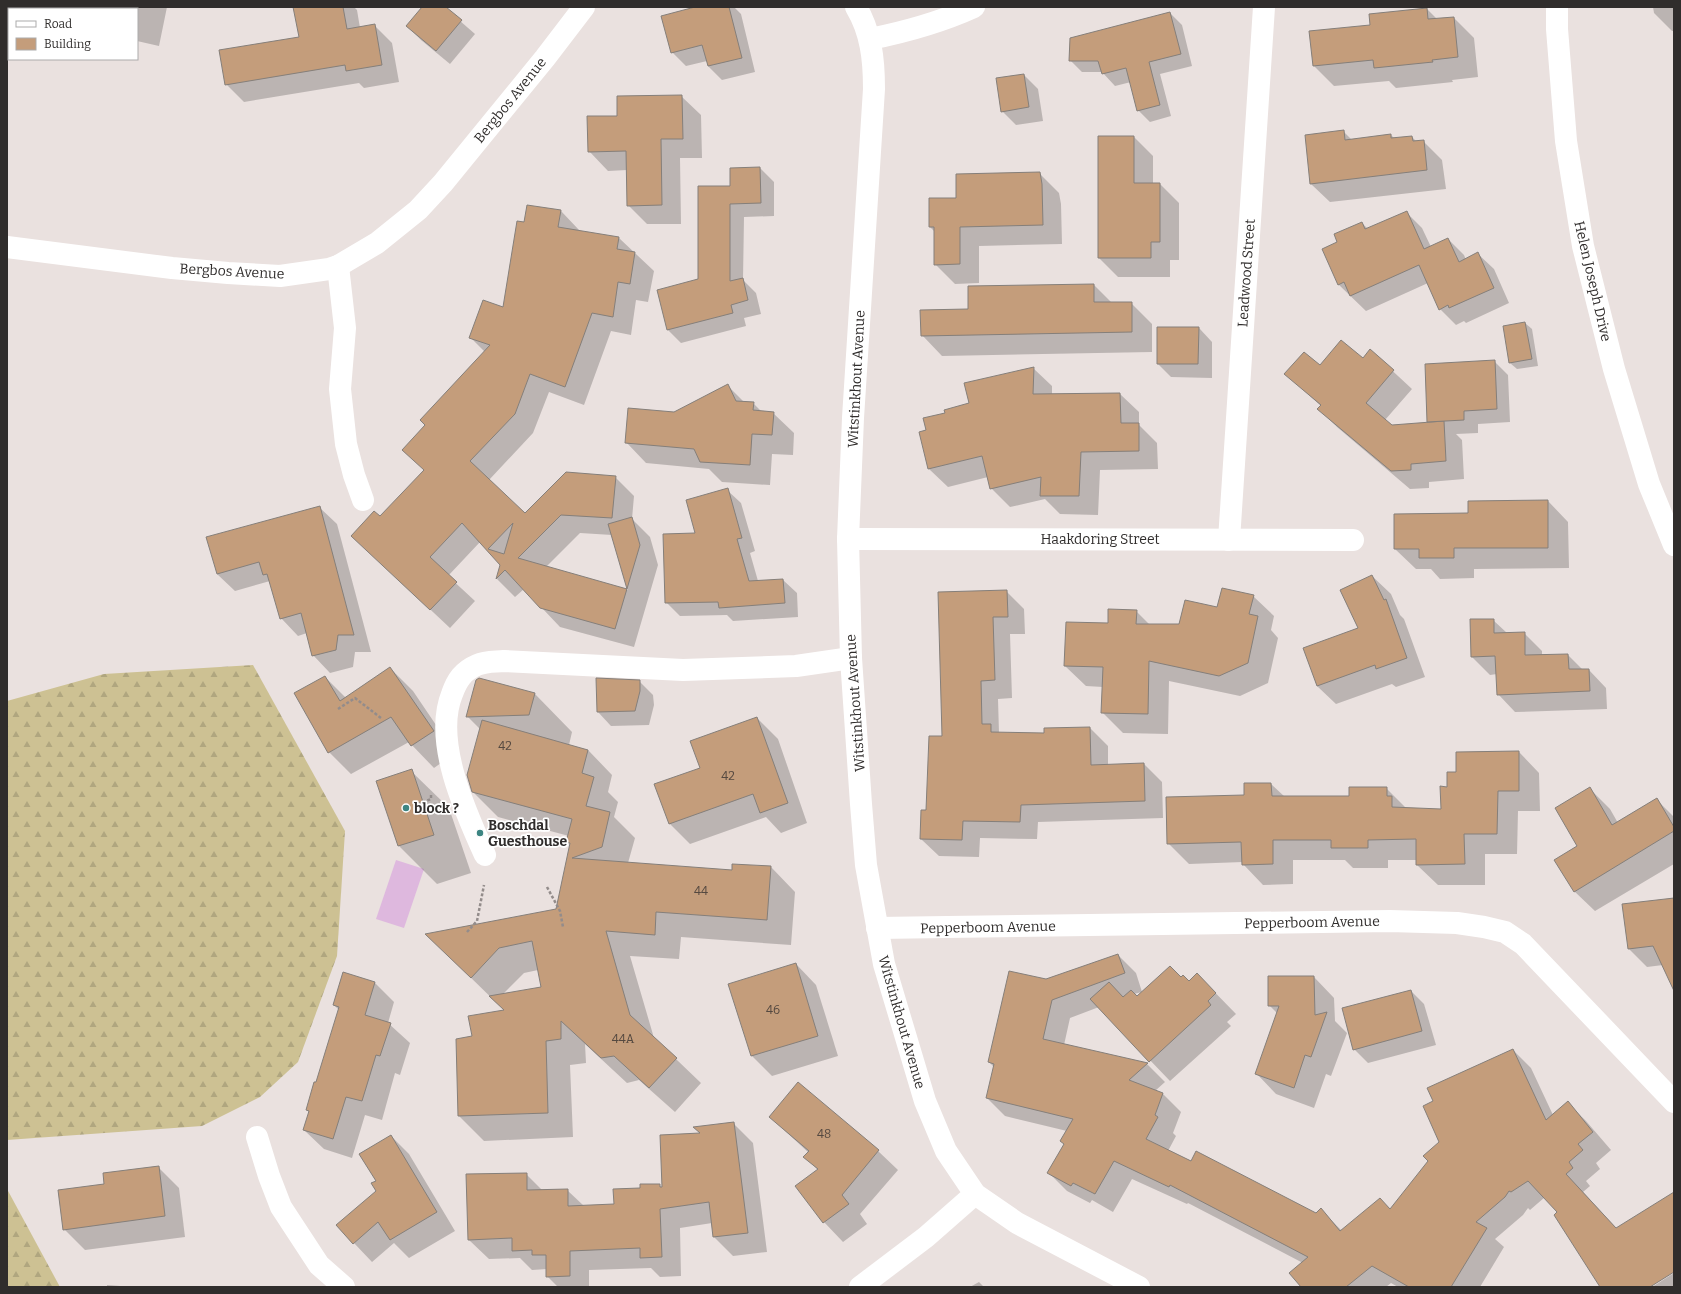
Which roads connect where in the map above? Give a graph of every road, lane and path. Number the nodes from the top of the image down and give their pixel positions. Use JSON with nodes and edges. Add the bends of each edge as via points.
{"nodes":[{"id":1,"x":584,"y":7,"type":"edge"},
{"id":2,"x":856,"y":7,"type":"edge"},
{"id":3,"x":974,"y":7,"type":"edge"},
{"id":4,"x":1264,"y":7,"type":"edge"},
{"id":5,"x":1557,"y":7,"type":"edge"},
{"id":6,"x":870,"y":39,"type":"junction"},
{"id":7,"x":7,"y":247,"type":"edge"},
{"id":8,"x":338,"y":266,"type":"junction"},
{"id":9,"x":363,"y":500,"type":"dead end"},
{"id":10,"x":848,"y":539,"type":"junction"},
{"id":11,"x":1229,"y":540,"type":"junction"},
{"id":12,"x":1353,"y":540,"type":"dead end"},
{"id":13,"x":1674,"y":546,"type":"edge"},
{"id":14,"x":851,"y":658,"type":"junction"},
{"id":15,"x":338,"y":708,"type":"dead end"},
{"id":16,"x":381,"y":718,"type":"dead end"},
{"id":17,"x":485,"y":855,"type":"dead end"},
{"id":18,"x":484,"y":885,"type":"dead end"},
{"id":19,"x":547,"y":887,"type":"dead end"},
{"id":20,"x":563,"y":927,"type":"dead end"},
{"id":21,"x":877,"y":928,"type":"junction"},
{"id":22,"x":467,"y":932,"type":"dead end"},
{"id":23,"x":1674,"y":1102,"type":"edge"},
{"id":24,"x":257,"y":1137,"type":"dead end"},
{"id":25,"x":975,"y":1194,"type":"junction"},
{"id":26,"x":344,"y":1287,"type":"edge"},
{"id":27,"x":860,"y":1287,"type":"edge"},
{"id":28,"x":1139,"y":1287,"type":"edge"}],
"edges":[{"from":1,"to":8,"type":"street","name":"Bergbos Avenue","via":[[443,183],[418,210],[377,243]]},
{"from":2,"to":6,"type":"street","name":"Witstinkhout Avenue"},
{"from":3,"to":6,"type":"street","via":[[892,35]]},
{"from":4,"to":11,"type":"street","name":"Leadwood Street"},
{"from":5,"to":13,"type":"street","name":"Helen Joseph Drive","via":[[1566,141],[1583,246],[1614,369],[1649,484]]},
{"from":6,"to":10,"type":"street","name":"Witstinkhout Avenue","via":[[874,63],[874,88]]},
{"from":7,"to":8,"type":"street","name":"Bergbos Avenue","via":[[172,268],[243,274],[280,276]]},
{"from":8,"to":9,"type":"street","via":[[345,328],[340,389],[346,444]]},
{"from":10,"to":11,"type":"street","name":"Haakdoring Street"},
{"from":10,"to":14,"type":"street","name":"Witstinkhout Avenue"},
{"from":11,"to":12,"type":"street","name":"Haakdoring Street"},
{"from":14,"to":17,"type":"street","via":[[796,666],[724,669],[642,669],[504,661],[484,662],[471,668],[458,679],[447,706],[445,729],[458,788]]},
{"from":14,"to":21,"type":"street","name":"Witstinkhout Avenue","via":[[866,865]]},
{"from":15,"to":16,"type":"path","via":[[355,698]]},
{"from":18,"to":22,"type":"path","via":[[477,921]]},
{"from":19,"to":20,"type":"path","via":[[560,911]]},
{"from":21,"to":23,"type":"street","name":"Pepperboom Avenue","via":[[1390,921],[1457,923],[1484,927],[1506,932],[1523,944]]},
{"from":21,"to":25,"type":"street","name":"Witstinkhout Avenue","via":[[884,964],[925,1101],[946,1151]]},
{"from":24,"to":26,"type":"street","via":[[281,1207],[319,1264]]},
{"from":25,"to":27,"type":"street","via":[[926,1238]]},
{"from":25,"to":28,"type":"street","name":"Witstinkhout Avenue","via":[[1017,1223]]}]}
